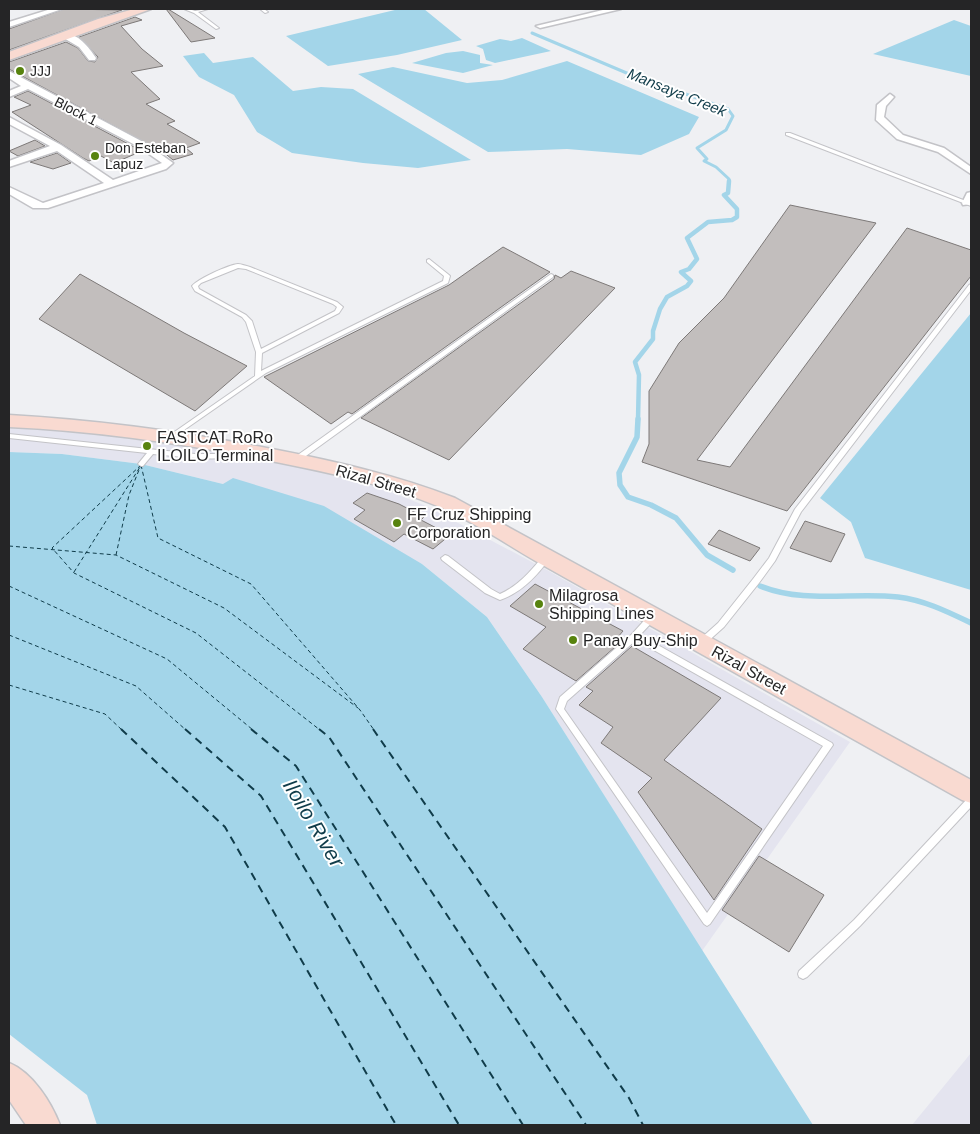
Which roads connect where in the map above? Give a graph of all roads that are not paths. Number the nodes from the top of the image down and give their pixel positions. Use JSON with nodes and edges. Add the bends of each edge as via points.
{"nodes":[{"id":1,"x":58,"y":9,"type":"edge"},
{"id":2,"x":144,"y":9,"type":"edge"},
{"id":3,"x":186,"y":9,"type":"edge"},
{"id":4,"x":206,"y":9,"type":"edge"},
{"id":5,"x":617,"y":9,"type":"edge"},
{"id":6,"x":195,"y":12,"type":"junction"},
{"id":7,"x":9,"y":25,"type":"edge"},
{"id":8,"x":540,"y":26,"type":"dead end"},
{"id":9,"x":217,"y":28,"type":"dead end"},
{"id":10,"x":65,"y":35,"type":"junction"},
{"id":11,"x":9,"y":56,"type":"edge"},
{"id":12,"x":92,"y":58,"type":"dead end"},
{"id":13,"x":9,"y":74,"type":"edge"},
{"id":14,"x":28,"y":86,"type":"junction"},
{"id":15,"x":9,"y":94,"type":"edge"},
{"id":16,"x":890,"y":97,"type":"dead end"},
{"id":17,"x":9,"y":120,"type":"edge"},
{"id":18,"x":788,"y":134,"type":"dead end"},
{"id":19,"x":58,"y":147,"type":"junction"},
{"id":20,"x":9,"y":164,"type":"edge"},
{"id":21,"x":971,"y":170,"type":"edge"},
{"id":22,"x":111,"y":182,"type":"junction"},
{"id":23,"x":9,"y":190,"type":"edge"},
{"id":24,"x":970,"y":201,"type":"edge"},
{"id":25,"x":429,"y":261,"type":"dead end"},
{"id":26,"x":551,"y":276,"type":"dead end"},
{"id":27,"x":971,"y":286,"type":"edge"},
{"id":28,"x":258,"y":352,"type":"junction"},
{"id":29,"x":258,"y":377,"type":"junction"},
{"id":30,"x":9,"y":422,"type":"edge"},
{"id":31,"x":9,"y":436,"type":"edge"},
{"id":32,"x":172,"y":436,"type":"junction"},
{"id":33,"x":152,"y":451,"type":"junction"},
{"id":34,"x":254,"y":451,"type":"junction"},
{"id":35,"x":297,"y":459,"type":"junction"},
{"id":36,"x":141,"y":464,"type":"dead end"},
{"id":37,"x":445,"y":558,"type":"dead end"},
{"id":38,"x":546,"y":558,"type":"junction"},
{"id":39,"x":653,"y":616,"type":"junction"},
{"id":40,"x":635,"y":636,"type":"junction"},
{"id":41,"x":701,"y":643,"type":"junction"},
{"id":42,"x":971,"y":792,"type":"edge"},
{"id":43,"x":971,"y":801,"type":"edge"},
{"id":44,"x":803,"y":974,"type":"dead end"},
{"id":45,"x":9,"y":1078,"type":"edge"},
{"id":46,"x":44,"y":1125,"type":"edge"}],
"edges":[{"from":1,"to":7,"type":"street","via":[[29,15]]},
{"from":2,"to":10,"type":"main road"},
{"from":3,"to":6,"type":"lane"},
{"from":4,"to":6,"type":"lane"},
{"from":5,"to":8,"type":"street"},
{"from":6,"to":9,"type":"lane"},
{"from":10,"to":11,"type":"main road"},
{"from":10,"to":12,"type":"street","via":[[82,45]]},
{"from":13,"to":14,"type":"street","name":"Block 1"},
{"from":14,"to":15,"type":"street"},
{"from":14,"to":22,"type":"street","name":"Block 1","via":[[142,145],[166,160],[168,165]]},
{"from":16,"to":21,"type":"street","via":[[882,105],[879,118],[900,137],[941,150]]},
{"from":17,"to":19,"type":"street"},
{"from":18,"to":24,"type":"lane"},
{"from":19,"to":20,"type":"street"},
{"from":19,"to":22,"type":"street"},
{"from":22,"to":23,"type":"street","via":[[44,206],[37,206]]},
{"from":25,"to":29,"type":"lane","via":[[447,276],[446,282]]},
{"from":26,"to":35,"type":"lane"},
{"from":27,"to":41,"type":"lane","via":[[798,511],[756,581],[721,625]]},
{"from":28,"to":28,"type":"lane","via":[[249,321],[197,290],[195,286],[199,282],[238,266],[335,302],[340,307],[337,312]]},
{"from":28,"to":29,"type":"lane"},
{"from":29,"to":32,"type":"lane"},
{"from":30,"to":32,"type":"main road","name":"Rizal Street","via":[[97,426]]},
{"from":31,"to":33,"type":"lane"},
{"from":32,"to":34,"type":"main road","name":"Rizal Street"},
{"from":33,"to":34,"type":"lane","via":[[212,457]]},
{"from":33,"to":36,"type":"lane"},
{"from":34,"to":35,"type":"main road","name":"Rizal Street"},
{"from":35,"to":38,"type":"main road","name":"Rizal Street","via":[[388,482],[434,498],[481,518]]},
{"from":37,"to":38,"type":"lane","via":[[500,597],[512,593],[534,574]]},
{"from":38,"to":39,"type":"main road","name":"Rizal Street"},
{"from":39,"to":40,"type":"lane"},
{"from":39,"to":41,"type":"main road","name":"Rizal Street"},
{"from":40,"to":40,"type":"lane","via":[[563,699],[560,709],[707,920],[828,745]]},
{"from":41,"to":42,"type":"main road","name":"Rizal Street"},
{"from":43,"to":44,"type":"lane","via":[[858,923]]},
{"from":45,"to":46,"type":"main road","via":[[26,1096]]}]}
